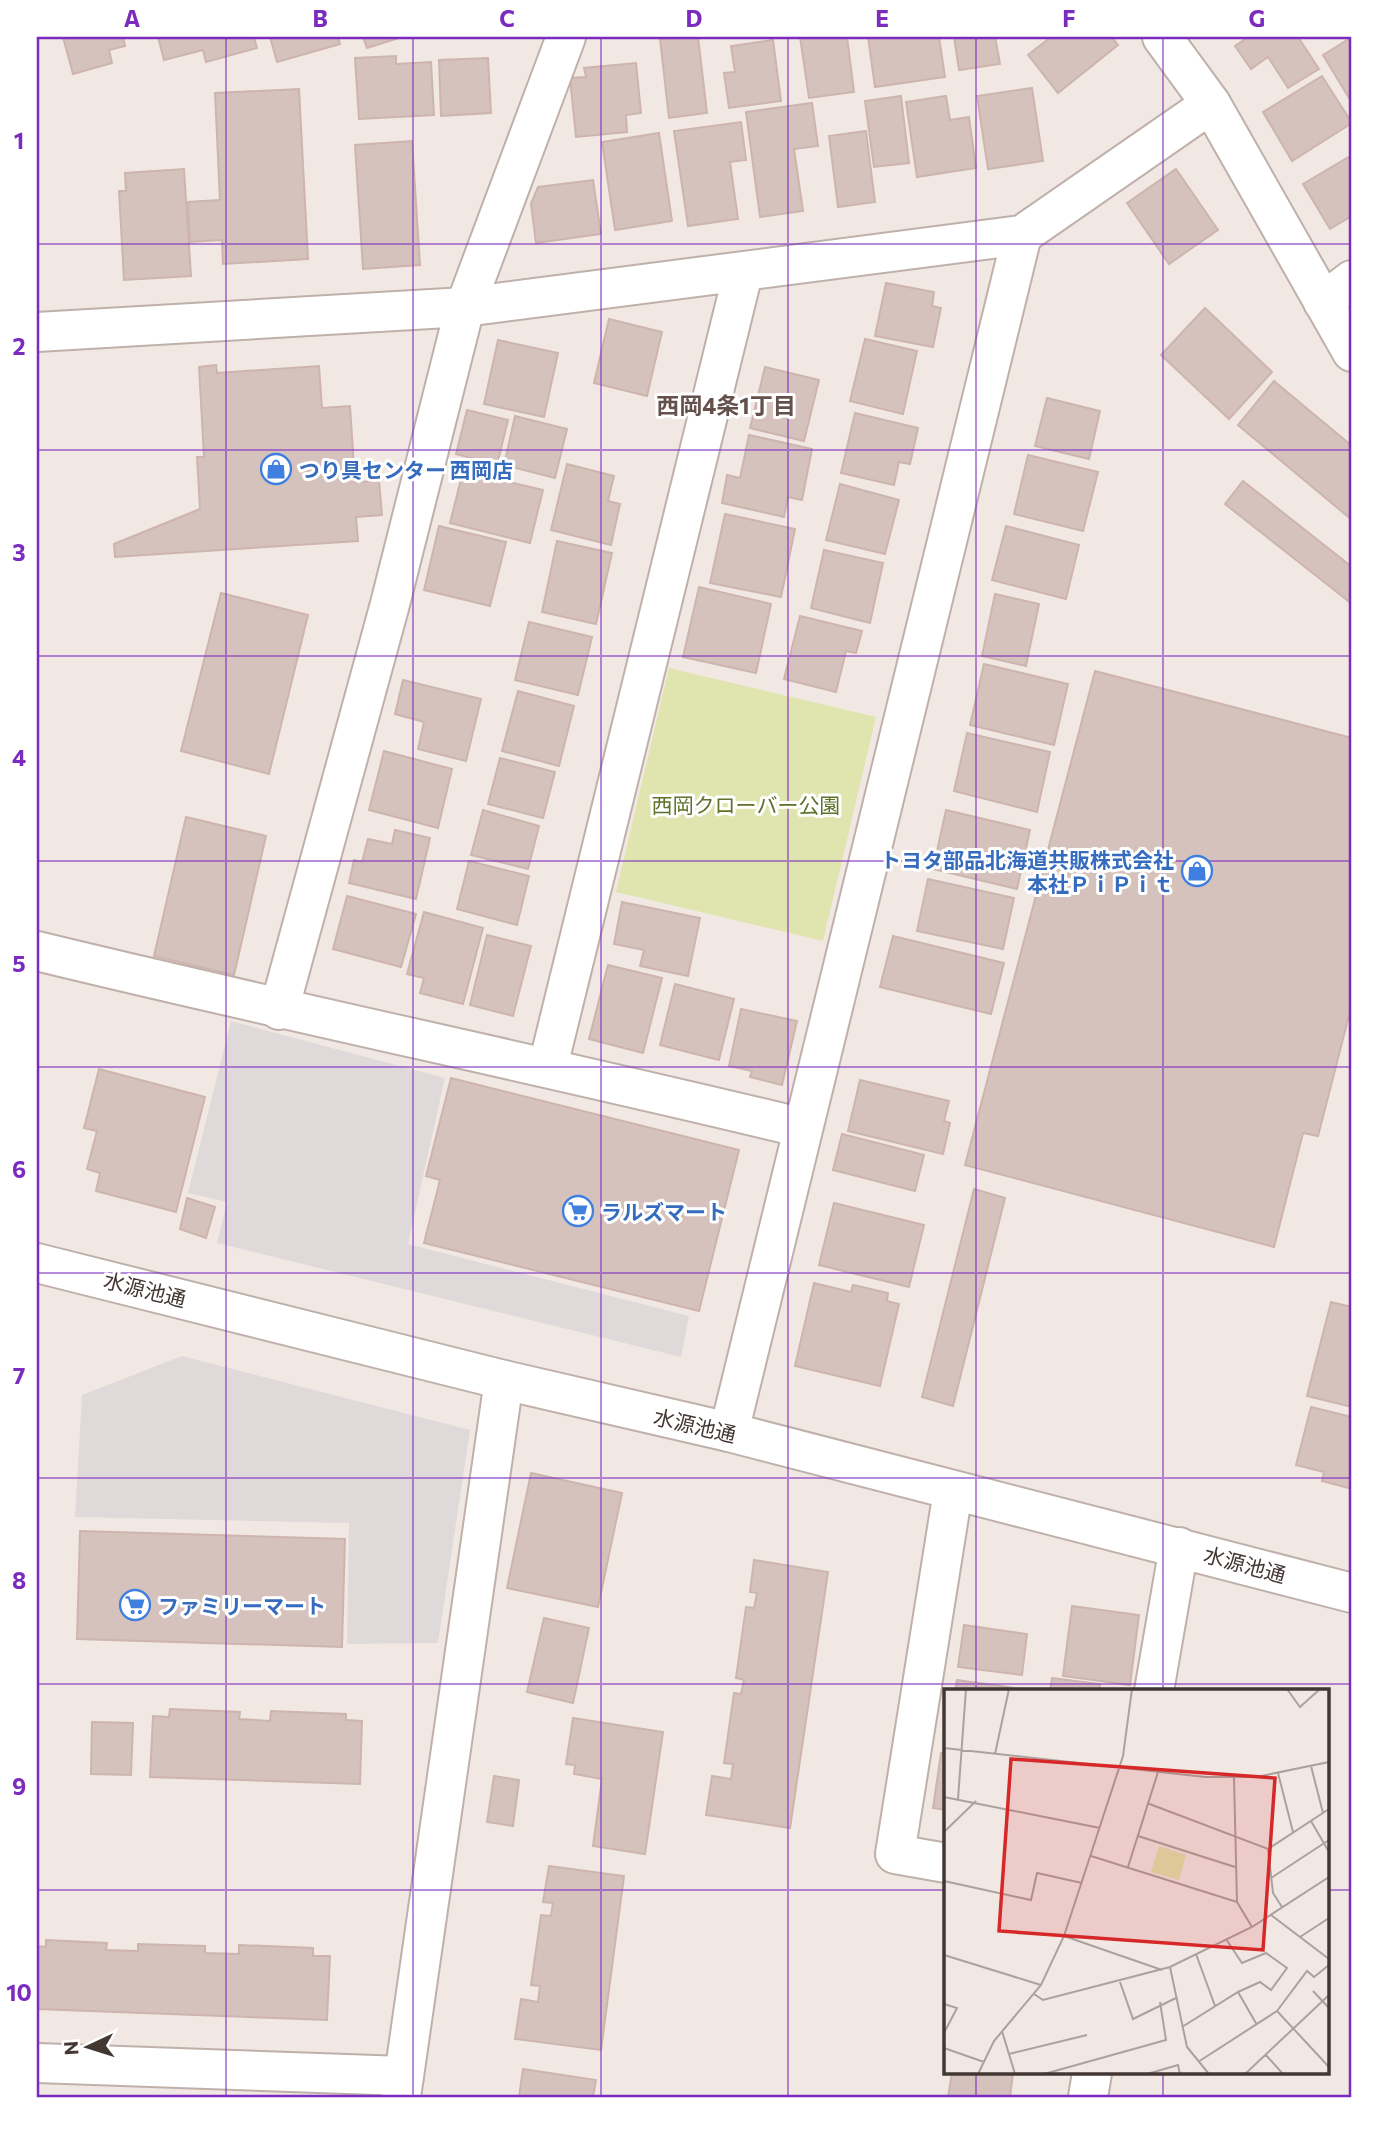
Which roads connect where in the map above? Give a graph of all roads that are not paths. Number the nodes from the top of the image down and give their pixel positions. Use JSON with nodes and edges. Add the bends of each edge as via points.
{"nodes":[{"id":1,"x":566,"y":37,"type":"edge"},
{"id":2,"x":1162,"y":37,"type":"edge"},
{"id":3,"x":1211,"y":104,"type":"junction"},
{"id":4,"x":1022,"y":235,"type":"junction"},
{"id":5,"x":743,"y":273,"type":"junction"},
{"id":6,"x":1337,"y":291,"type":"edge"},
{"id":7,"x":465,"y":307,"type":"junction"},
{"id":8,"x":37,"y":332,"type":"edge"},
{"id":9,"x":1352,"y":352,"type":"edge"},
{"id":10,"x":37,"y":951,"type":"edge"},
{"id":11,"x":279,"y":1010,"type":"junction"},
{"id":12,"x":548,"y":1066,"type":"junction"},
{"id":13,"x":803,"y":1128,"type":"junction"},
{"id":14,"x":37,"y":1263,"type":"edge"},
{"id":15,"x":504,"y":1380,"type":"junction"},
{"id":16,"x":729,"y":1432,"type":"junction"},
{"id":17,"x":953,"y":1492,"type":"junction"},
{"id":18,"x":1178,"y":1547,"type":"junction"},
{"id":19,"x":1352,"y":1593,"type":"edge"},
{"id":20,"x":1153,"y":1689,"type":"edge"},
{"id":21,"x":944,"y":1863,"type":"edge"},
{"id":22,"x":37,"y":2063,"type":"edge"},
{"id":23,"x":1092,"y":2074,"type":"edge"},
{"id":24,"x":403,"y":2087,"type":"edge"},
{"id":25,"x":1088,"y":2097,"type":"edge"}],
"edges":[{"from":1,"to":7,"type":"street"},
{"from":2,"to":3,"type":"street"},
{"from":3,"to":4,"type":"street"},
{"from":3,"to":6,"type":"street"},
{"from":4,"to":5,"type":"street"},
{"from":4,"to":13,"type":"street"},
{"from":5,"to":7,"type":"street"},
{"from":5,"to":12,"type":"street"},
{"from":6,"to":9,"type":"street"},
{"from":7,"to":8,"type":"street"},
{"from":7,"to":11,"type":"street"},
{"from":10,"to":11,"type":"street"},
{"from":11,"to":12,"type":"street"},
{"from":12,"to":13,"type":"street"},
{"from":13,"to":16,"type":"street"},
{"from":14,"to":15,"type":"street","name":"水源池通"},
{"from":15,"to":16,"type":"street","name":"水源池通"},
{"from":15,"to":24,"type":"street"},
{"from":16,"to":17,"type":"street","name":"水源池通"},
{"from":17,"to":18,"type":"street","name":"水源池通"},
{"from":17,"to":21,"type":"street","via":[[895,1854]]},
{"from":18,"to":19,"type":"street","name":"水源池通"},
{"from":18,"to":20,"type":"street"},
{"from":22,"to":24,"type":"street"},
{"from":23,"to":25,"type":"street"}]}
